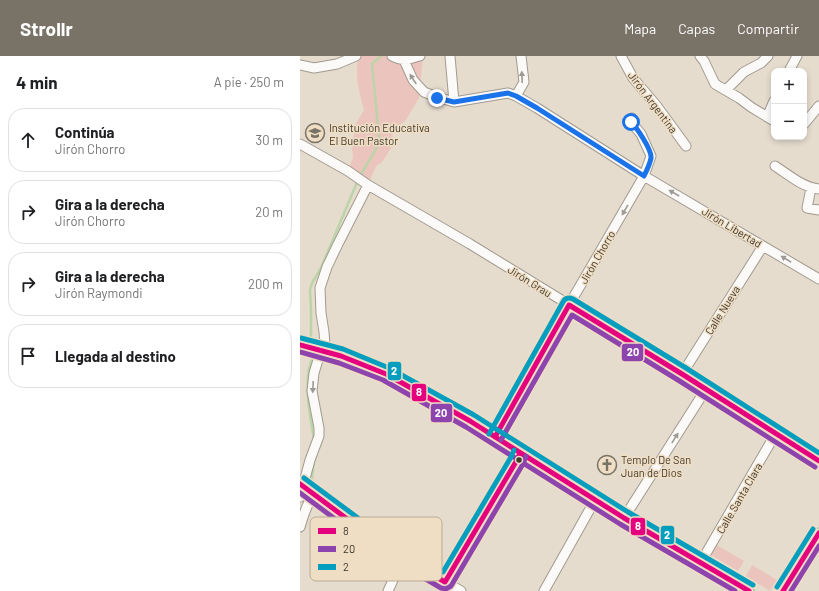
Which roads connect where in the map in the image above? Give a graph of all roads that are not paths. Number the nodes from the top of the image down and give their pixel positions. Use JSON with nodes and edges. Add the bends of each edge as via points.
{"nodes":[{"id":1,"x":420,"y":56,"type":"edge"},
{"id":2,"x":450,"y":56,"type":"edge"},
{"id":3,"x":521,"y":56,"type":"edge"},
{"id":4,"x":621,"y":56,"type":"edge"},
{"id":5,"x":700,"y":56,"type":"edge"},
{"id":6,"x":768,"y":56,"type":"edge"},
{"id":7,"x":797,"y":56,"type":"edge"},
{"id":8,"x":352,"y":57,"type":"edge"},
{"id":9,"x":398,"y":59,"type":"edge"},
{"id":10,"x":300,"y":65,"type":"edge"},
{"id":11,"x":790,"y":68,"type":"edge"},
{"id":12,"x":726,"y":90,"type":"junction"},
{"id":13,"x":516,"y":96,"type":"junction"},
{"id":14,"x":454,"y":102,"type":"junction"},
{"id":15,"x":773,"y":104,"type":"edge"},
{"id":16,"x":819,"y":106,"type":"edge"},
{"id":17,"x":632,"y":118,"type":"dead end"},
{"id":18,"x":770,"y":119,"type":"edge"},
{"id":19,"x":807,"y":120,"type":"edge"},
{"id":20,"x":300,"y":144,"type":"edge"},
{"id":21,"x":686,"y":146,"type":"dead end"},
{"id":22,"x":775,"y":166,"type":"dead end"},
{"id":23,"x":644,"y":176,"type":"junction"},
{"id":24,"x":368,"y":185,"type":"junction"},
{"id":25,"x":815,"y":188,"type":"edge"},
{"id":26,"x":819,"y":210,"type":"edge"},
{"id":27,"x":763,"y":246,"type":"junction"},
{"id":28,"x":819,"y":279,"type":"edge"},
{"id":29,"x":569,"y":305,"type":"junction"},
{"id":30,"x":300,"y":345,"type":"edge"},
{"id":31,"x":323,"y":351,"type":"junction"},
{"id":32,"x":682,"y":374,"type":"junction"},
{"id":33,"x":706,"y":389,"type":"junction"},
{"id":34,"x":776,"y":433,"type":"junction"},
{"id":35,"x":495,"y":437,"type":"junction"},
{"id":36,"x":520,"y":453,"type":"junction"},
{"id":37,"x":819,"y":461,"type":"edge"},
{"id":38,"x":307,"y":489,"type":"edge"},
{"id":39,"x":300,"y":497,"type":"edge"},
{"id":40,"x":595,"y":500,"type":"junction"},
{"id":41,"x":345,"y":517,"type":"edge"},
{"id":42,"x":624,"y":518,"type":"junction"},
{"id":43,"x":300,"y":527,"type":"edge"},
{"id":44,"x":819,"y":533,"type":"edge"},
{"id":45,"x":701,"y":562,"type":"junction"},
{"id":46,"x":392,"y":581,"type":"edge"},
{"id":47,"x":444,"y":582,"type":"joint"},
{"id":48,"x":388,"y":591,"type":"edge"},
{"id":49,"x":461,"y":591,"type":"edge"},
{"id":50,"x":544,"y":591,"type":"edge"},
{"id":51,"x":750,"y":591,"type":"edge"},
{"id":52,"x":783,"y":591,"type":"edge"}],
"edges":[{"from":1,"to":9,"type":"street"},
{"from":2,"to":14,"type":"street"},
{"from":13,"to":3,"type":"street","one_way":true,"via":[[524,82]]},
{"from":4,"to":21,"type":"street","name":"Jirón Argentina","via":[[633,78]]},
{"from":5,"to":12,"type":"street","via":[[715,84]]},
{"from":6,"to":12,"type":"street","via":[[744,72]]},
{"from":7,"to":11,"type":"street"},
{"from":8,"to":10,"type":"street","via":[[337,64],[314,68]]},
{"from":14,"to":9,"type":"street","one_way":true,"via":[[424,92]]},
{"from":12,"to":18,"type":"street"},
{"from":13,"to":14,"type":"street","via":[[508,93]]},
{"from":13,"to":23,"type":"street","name":"Jirón Libertad"},
{"from":15,"to":18,"type":"street"},
{"from":16,"to":19,"type":"street"},
{"from":17,"to":23,"type":"street","name":"Jirón Chorro","via":[[631,122],[641,134],[651,156]]},
{"from":20,"to":24,"type":"street","name":"Jirón Grau"},
{"from":22,"to":25,"type":"street","via":[[802,184]]},
{"from":27,"to":23,"type":"street","name":"Jirón Libertad","one_way":true},
{"from":23,"to":29,"type":"street","name":"Jirón Chorro","one_way":true},
{"from":24,"to":29,"type":"street","name":"Jirón Grau"},
{"from":24,"to":31,"type":"street","via":[[327,267],[320,288],[325,345]]},
{"from":25,"to":26,"type":"street","via":[[807,208]]},
{"from":28,"to":27,"type":"street","name":"Jirón Libertad","one_way":true},
{"from":27,"to":32,"type":"street","name":"Calle Nueva"},
{"from":29,"to":32,"type":"street","name":"Jirón Grau"},
{"from":29,"to":35,"type":"street","name":"Jirón Chorro"},
{"from":30,"to":31,"type":"street"},
{"from":31,"to":35,"type":"street","via":[[386,374]]},
{"from":31,"to":38,"type":"street","one_way":true,"via":[[316,366],[312,387],[319,439],[312,456]]},
{"from":32,"to":33,"type":"street","name":"Jirón Grau"},
{"from":33,"to":34,"type":"street","name":"Jirón Grau"},
{"from":42,"to":33,"type":"street","one_way":true},
{"from":34,"to":37,"type":"street","name":"Jirón Grau"},
{"from":34,"to":45,"type":"street","name":"Calle Santa Clara"},
{"from":35,"to":36,"type":"street"},
{"from":36,"to":40,"type":"street"},
{"from":36,"to":47,"type":"street"},
{"from":38,"to":39,"type":"street"},
{"from":38,"to":41,"type":"street"},
{"from":38,"to":43,"type":"street","via":[[309,501]]},
{"from":40,"to":42,"type":"street"},
{"from":40,"to":50,"type":"street"},
{"from":42,"to":45,"type":"street"},
{"from":44,"to":52,"type":"street"},
{"from":45,"to":51,"type":"street"},
{"from":46,"to":48,"type":"street"},
{"from":47,"to":49,"type":"street"}]}
